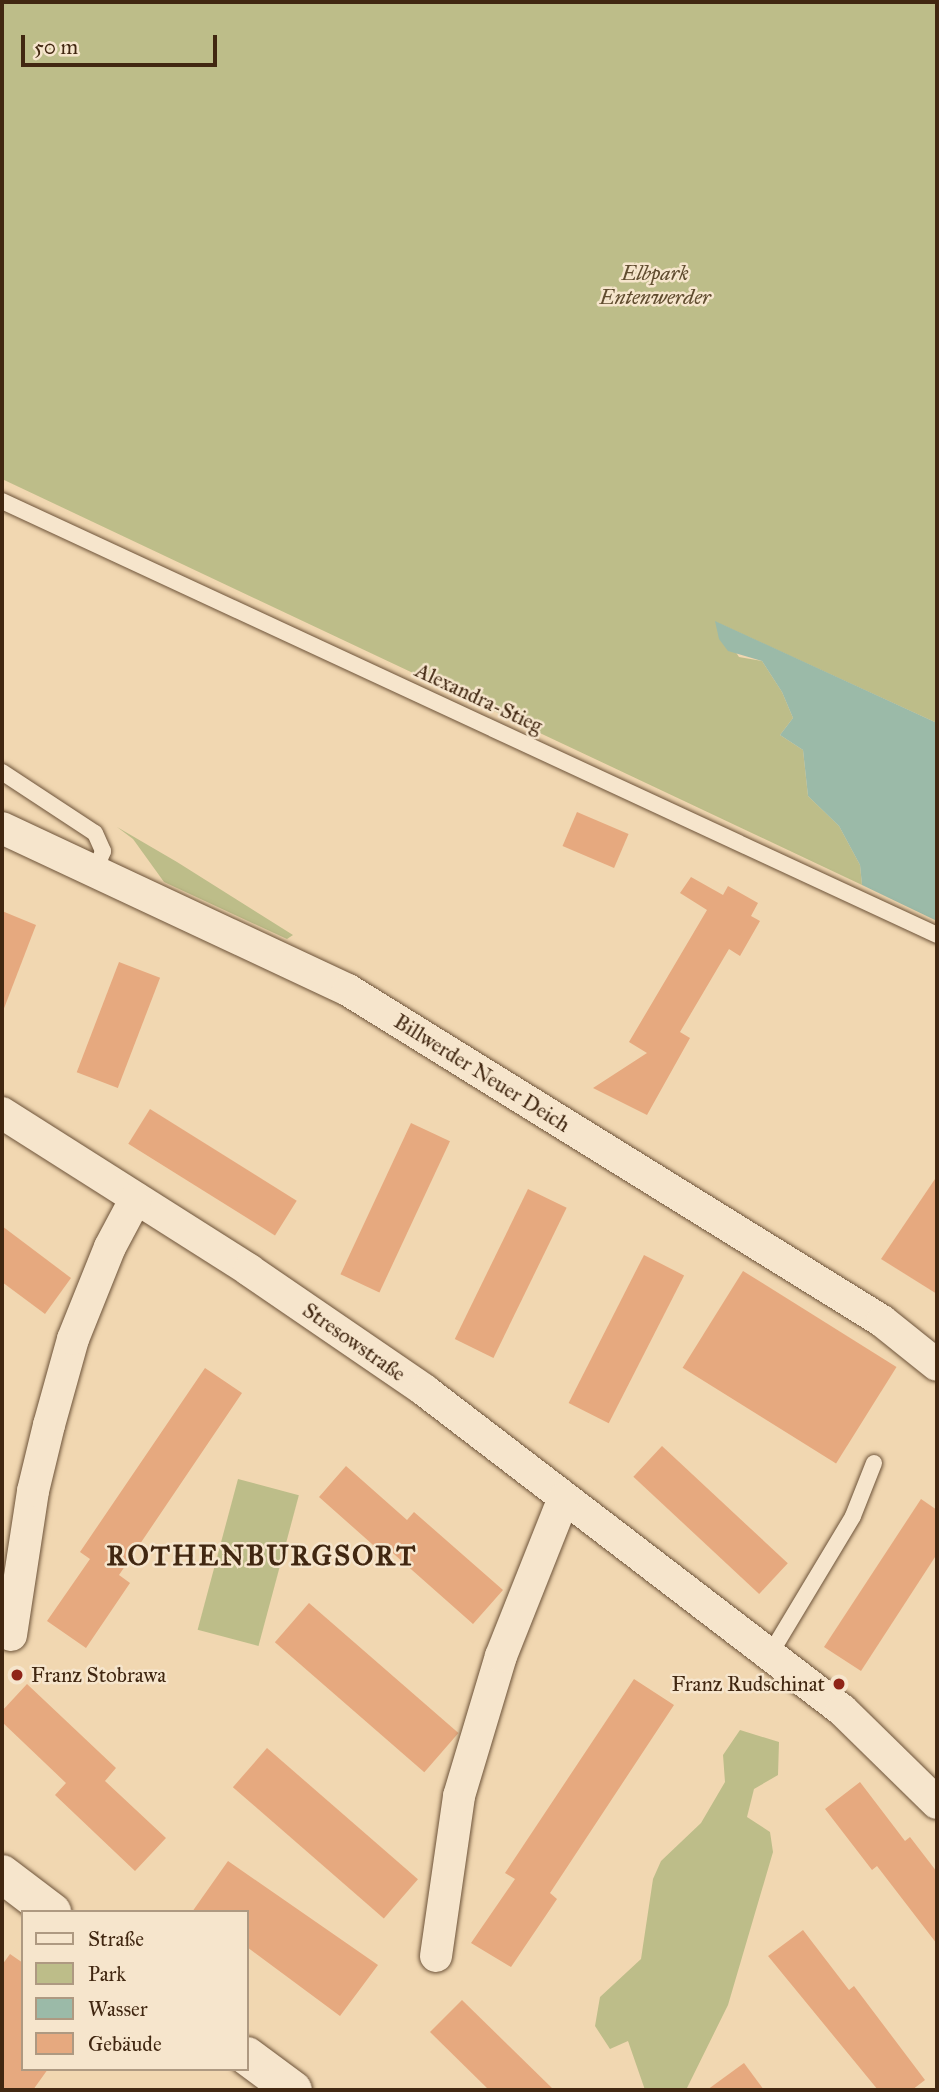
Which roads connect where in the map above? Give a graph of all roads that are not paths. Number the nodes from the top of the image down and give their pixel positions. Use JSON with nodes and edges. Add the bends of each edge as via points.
{"nodes":[{"id":1,"x":2,"y":501,"type":"edge"},
{"id":2,"x":2,"y":772,"type":"edge"},
{"id":3,"x":2,"y":828,"type":"edge"},
{"id":4,"x":95,"y":872,"type":"junction"},
{"id":5,"x":937,"y":935,"type":"edge"},
{"id":6,"x":2,"y":1113,"type":"edge"},
{"id":7,"x":136,"y":1198,"type":"junction"},
{"id":8,"x":937,"y":1365,"type":"edge"},
{"id":9,"x":874,"y":1463,"type":"dead end"},
{"id":10,"x":564,"y":1497,"type":"junction"},
{"id":11,"x":11,"y":1635,"type":"dead end"},
{"id":12,"x":769,"y":1656,"type":"junction"},
{"id":13,"x":937,"y":1803,"type":"edge"},
{"id":14,"x":2,"y":1874,"type":"edge"},
{"id":15,"x":49,"y":1910,"type":"edge"},
{"id":16,"x":436,"y":1956,"type":"dead end"},
{"id":17,"x":248,"y":2057,"type":"edge"},
{"id":18,"x":290,"y":2090,"type":"edge"}],
"edges":[{"from":1,"to":5,"type":"lane","name":"Alexandra-Stieg"},
{"from":2,"to":4,"type":"lane","via":[[95,833],[103,851]]},
{"from":3,"to":4,"type":"street","name":"Billwerder Neuer Deich"},
{"from":4,"to":8,"type":"street","name":"Billwerder Neuer Deich","via":[[348,990],[882,1321]]},
{"from":6,"to":7,"type":"street","name":"Stresowstraße"},
{"from":7,"to":10,"type":"street","name":"Stresowstraße","via":[[424,1390]]},
{"from":7,"to":11,"type":"street","via":[[110,1247],[73,1339],[48,1425]]},
{"from":9,"to":12,"type":"lane","via":[[853,1516]]},
{"from":10,"to":12,"type":"street","name":"Stresowstraße"},
{"from":10,"to":16,"type":"street","via":[[501,1656],[458,1797]]},
{"from":12,"to":13,"type":"street","name":"Stresowstraße","via":[[842,1710]]},
{"from":14,"to":15,"type":"street"},
{"from":17,"to":18,"type":"street"}]}
